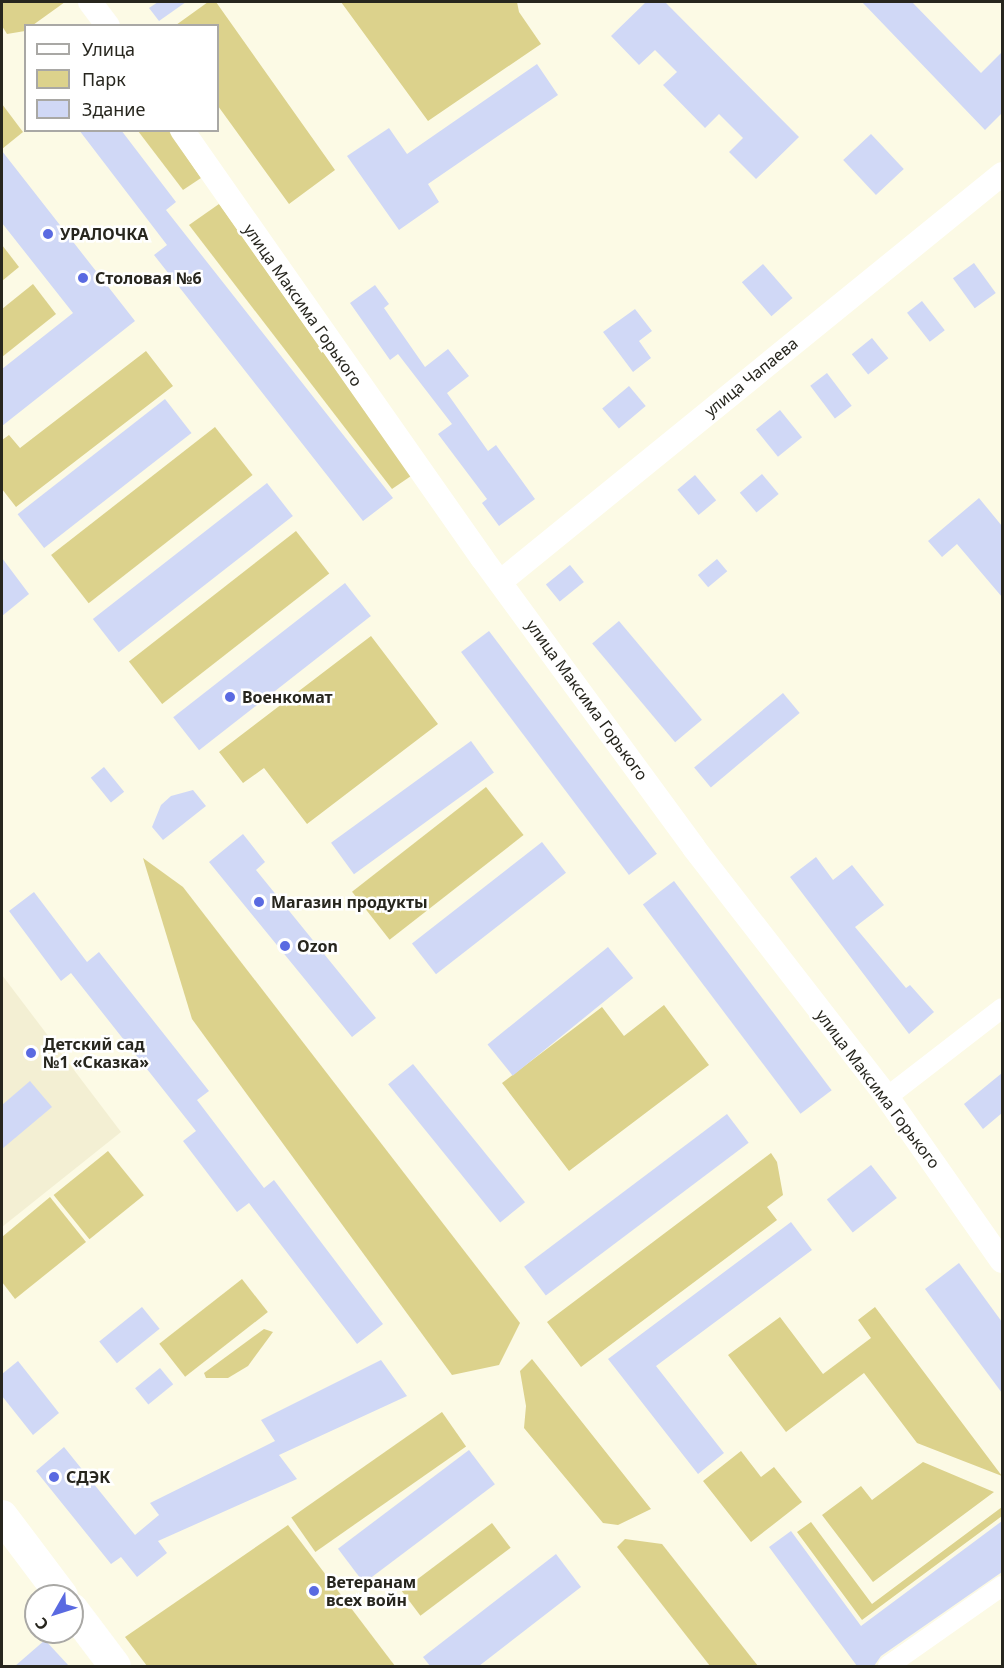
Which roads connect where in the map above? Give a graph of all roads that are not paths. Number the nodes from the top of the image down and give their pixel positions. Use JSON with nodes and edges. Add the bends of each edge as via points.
{"nodes":[{"id":1,"x":90,"y":2,"type":"edge"},
{"id":2,"x":106,"y":24,"type":"edge"},
{"id":3,"x":183,"y":132,"type":"edge"},
{"id":4,"x":1002,"y":174,"type":"edge"},
{"id":5,"x":500,"y":582,"type":"junction"},
{"id":6,"x":1002,"y":1008,"type":"edge"},
{"id":7,"x":887,"y":1096,"type":"junction"},
{"id":8,"x":1002,"y":1261,"type":"edge"},
{"id":9,"x":2,"y":1516,"type":"edge"},
{"id":10,"x":53,"y":1584,"type":"edge"},
{"id":11,"x":1002,"y":1586,"type":"edge"},
{"id":12,"x":84,"y":1625,"type":"edge"},
{"id":13,"x":115,"y":1666,"type":"edge"},
{"id":14,"x":888,"y":1666,"type":"edge"}],
"edges":[{"from":1,"to":2,"type":"street"},
{"from":3,"to":5,"type":"street","name":"улица Максима Горького"},
{"from":4,"to":5,"type":"street","name":"улица Чапаева"},
{"from":5,"to":7,"type":"street","name":"улица Максима Горького","via":[[694,848]]},
{"from":6,"to":7,"type":"street"},
{"from":7,"to":8,"type":"street","name":"улица Максима Горького"},
{"from":9,"to":10,"type":"main road"},
{"from":11,"to":14,"type":"street"},
{"from":12,"to":13,"type":"main road"}]}
